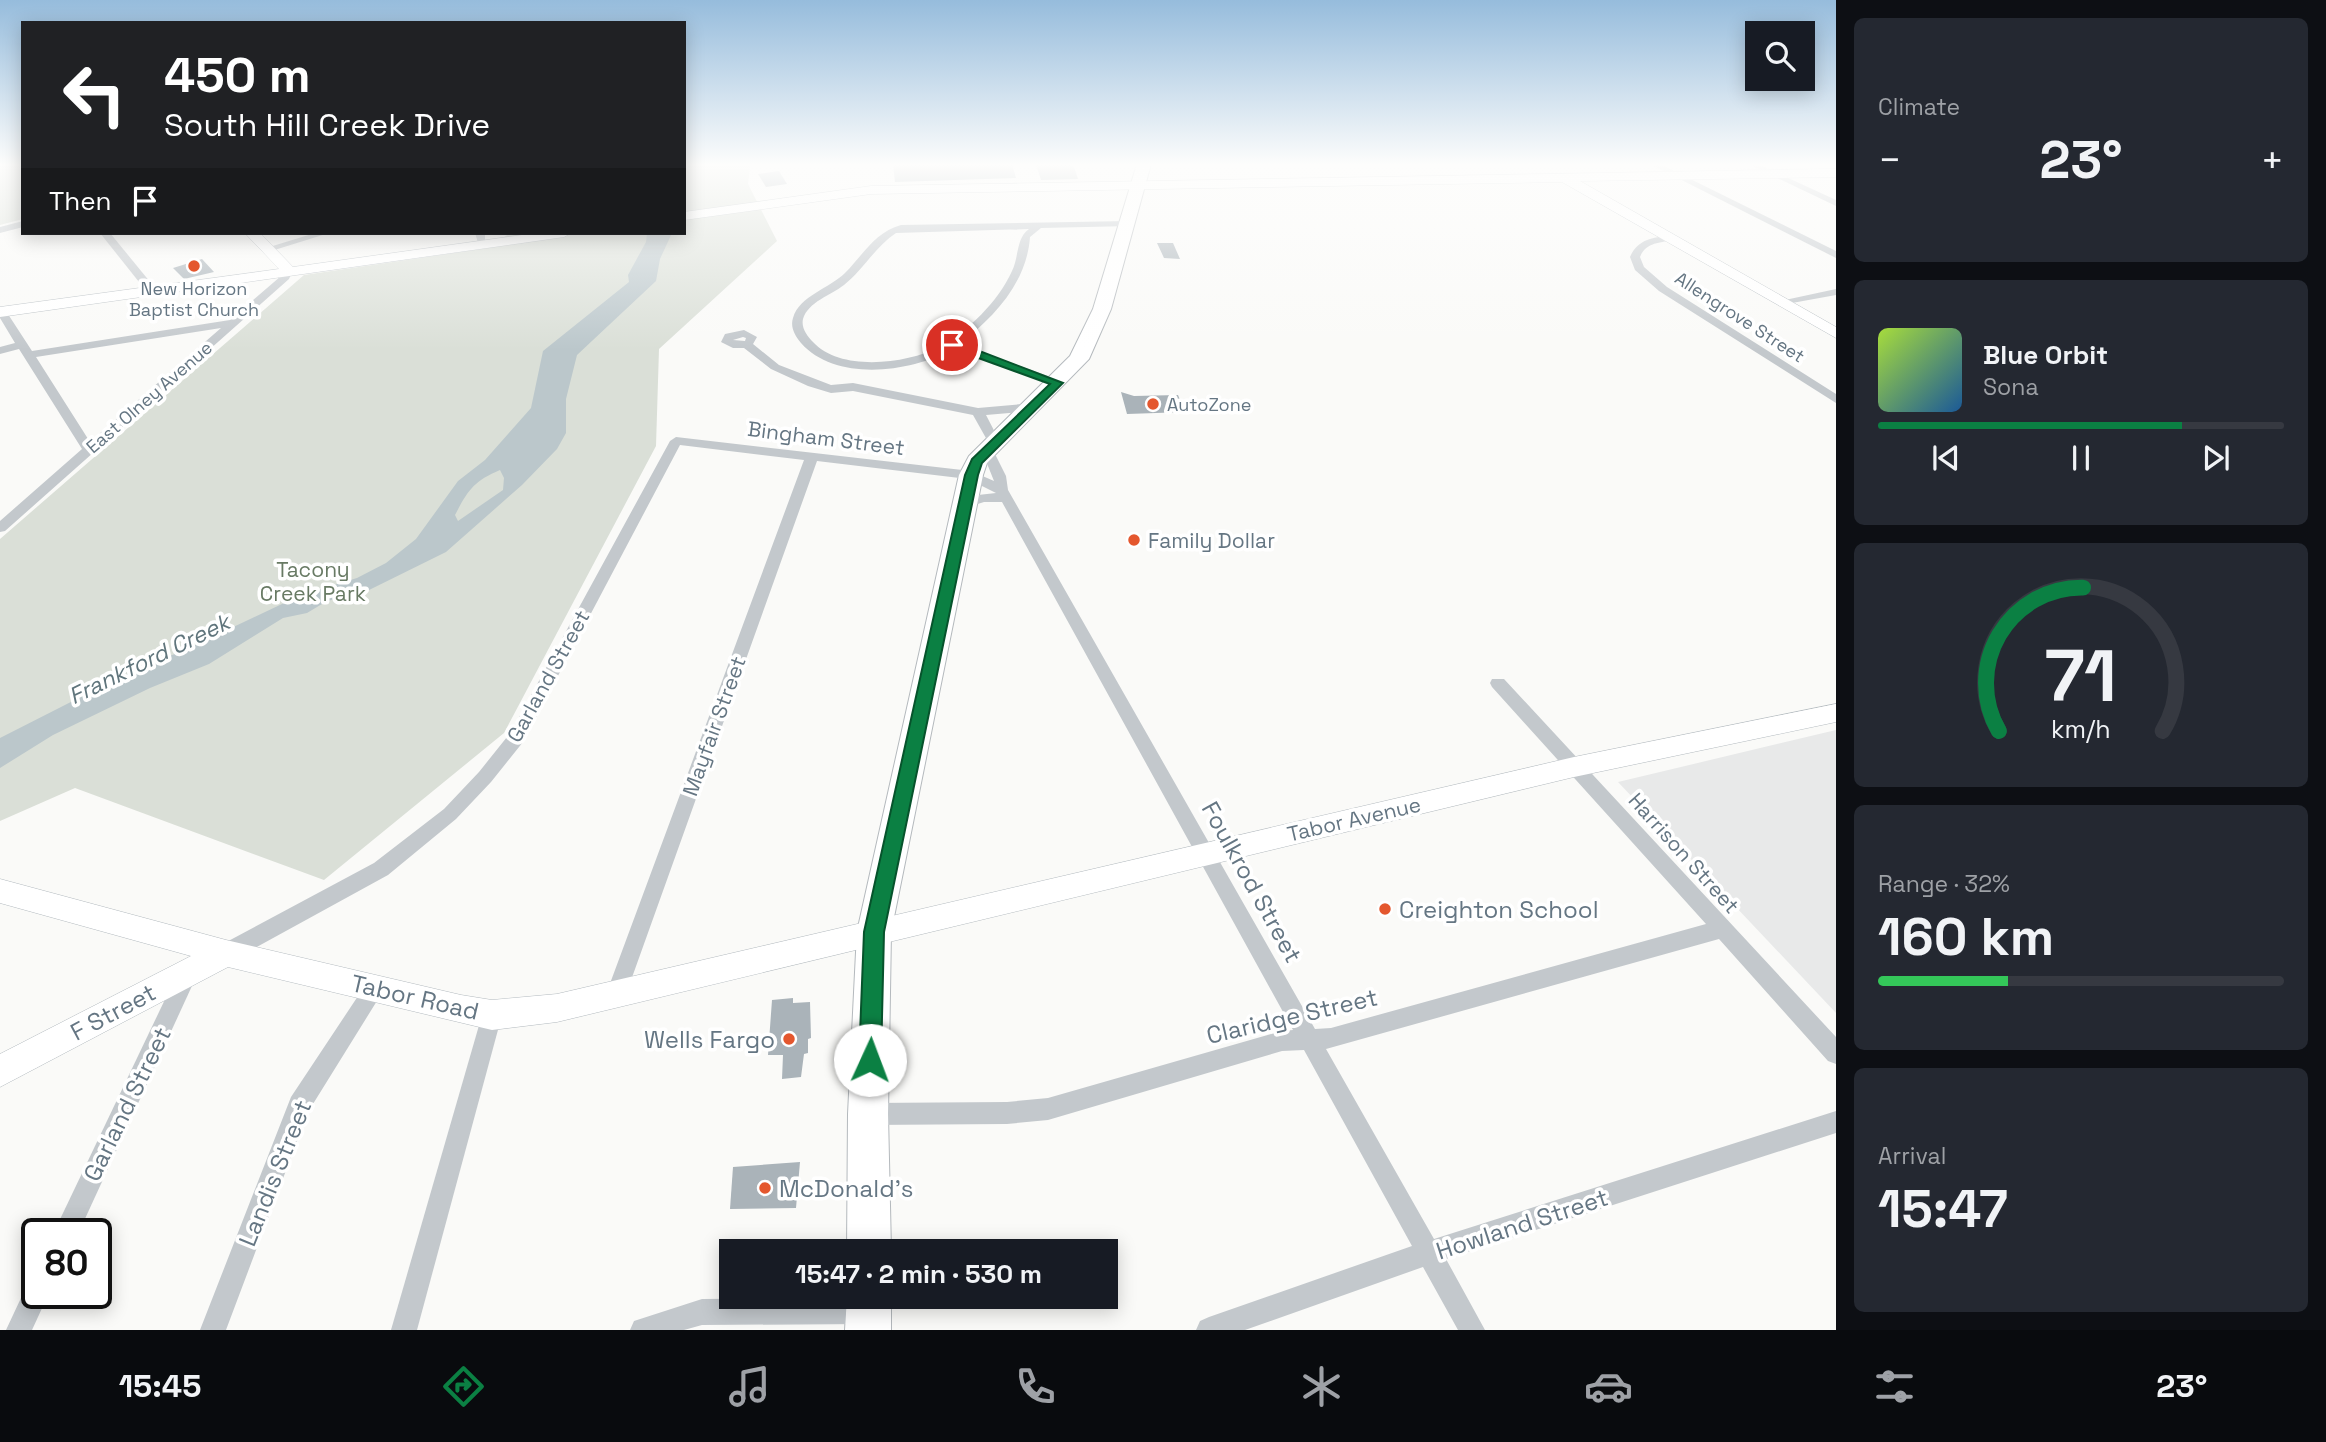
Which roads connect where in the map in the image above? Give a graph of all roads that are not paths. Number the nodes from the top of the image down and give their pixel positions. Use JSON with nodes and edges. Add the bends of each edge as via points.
{"nodes":[{"id":1,"x":1003,"y":226,"type":"edge"},
{"id":2,"x":1005,"y":226,"type":"edge"},
{"id":3,"x":1038,"y":226,"type":"edge"},
{"id":4,"x":1127,"y":226,"type":"edge"},
{"id":5,"x":1649,"y":226,"type":"edge"},
{"id":6,"x":1778,"y":226,"type":"edge"},
{"id":7,"x":107,"y":235,"type":"edge"},
{"id":8,"x":254,"y":235,"type":"edge"},
{"id":9,"x":317,"y":235,"type":"edge"},
{"id":10,"x":531,"y":235,"type":"edge"},
{"id":11,"x":1025,"y":236,"type":"junction"},
{"id":12,"x":481,"y":238,"type":"edge"},
{"id":13,"x":1670,"y":238,"type":"junction"},
{"id":14,"x":268,"y":249,"type":"junction"},
{"id":15,"x":1836,"y":255,"type":"edge"},
{"id":16,"x":287,"y":271,"type":"junction"},
{"id":17,"x":151,"y":290,"type":"junction"},
{"id":18,"x":1836,"y":292,"type":"edge"},
{"id":19,"x":1782,"y":302,"type":"junction"},
{"id":20,"x":0,"y":311,"type":"edge"},
{"id":21,"x":233,"y":323,"type":"junction"},
{"id":22,"x":1836,"y":333,"type":"edge"},
{"id":23,"x":746,"y":344,"type":"dead end"},
{"id":24,"x":952,"y":345,"type":"junction"},
{"id":25,"x":24,"y":350,"type":"junction"},
{"id":26,"x":0,"y":351,"type":"edge"},
{"id":27,"x":864,"y":365,"type":"junction"},
{"id":28,"x":1058,"y":383,"type":"junction"},
{"id":29,"x":853,"y":387,"type":"junction"},
{"id":30,"x":1836,"y":399,"type":"edge"},
{"id":31,"x":1034,"y":407,"type":"junction"},
{"id":32,"x":978,"y":412,"type":"junction"},
{"id":33,"x":676,"y":440,"type":"joint"},
{"id":34,"x":991,"y":447,"type":"junction"},
{"id":35,"x":89,"y":450,"type":"junction"},
{"id":36,"x":813,"y":456,"type":"junction"},
{"id":37,"x":968,"y":489,"type":"junction"},
{"id":38,"x":1004,"y":494,"type":"junction"},
{"id":39,"x":0,"y":528,"type":"edge"},
{"id":40,"x":1498,"y":683,"type":"dead end"},
{"id":41,"x":1836,"y":713,"type":"edge"},
{"id":42,"x":1574,"y":767,"type":"junction"},
{"id":43,"x":1207,"y":855,"type":"junction"},
{"id":44,"x":0,"y":891,"type":"edge"},
{"id":45,"x":1722,"y":929,"type":"junction"},
{"id":46,"x":874,"y":932,"type":"junction"},
{"id":47,"x":226,"y":953,"type":"junction"},
{"id":48,"x":188,"y":973,"type":"junction"},
{"id":49,"x":375,"y":988,"type":"junction"},
{"id":50,"x":615,"y":997,"type":"junction"},
{"id":51,"x":492,"y":1015,"type":"junction"},
{"id":52,"x":1308,"y":1039,"type":"junction"},
{"id":53,"x":1836,"y":1053,"type":"edge"},
{"id":54,"x":0,"y":1071,"type":"edge"},
{"id":55,"x":868,"y":1114,"type":"junction"},
{"id":56,"x":1836,"y":1122,"type":"edge"},
{"id":57,"x":73,"y":1218,"type":"edge"},
{"id":58,"x":869,"y":1239,"type":"edge"},
{"id":59,"x":1429,"y":1253,"type":"junction"},
{"id":60,"x":29,"y":1309,"type":"edge"},
{"id":61,"x":869,"y":1312,"type":"edge"},
{"id":62,"x":19,"y":1330,"type":"edge"},
{"id":63,"x":213,"y":1330,"type":"edge"},
{"id":64,"x":404,"y":1330,"type":"edge"},
{"id":65,"x":643,"y":1330,"type":"edge"},
{"id":66,"x":1209,"y":1330,"type":"edge"},
{"id":67,"x":1472,"y":1330,"type":"edge"}],
"edges":[{"from":1,"to":27,"type":"street","via":[[893,229],[854,273],[806,307],[799,317],[799,332],[811,347]]},
{"from":2,"to":11,"type":"street"},
{"from":3,"to":11,"type":"street"},
{"from":4,"to":28,"type":"highway","via":[[1090,336],[1079,359]]},
{"from":5,"to":13,"type":"main road"},
{"from":6,"to":15,"type":"street"},
{"from":7,"to":17,"type":"street"},
{"from":8,"to":14,"type":"main road"},
{"from":9,"to":14,"type":"street"},
{"from":10,"to":12,"type":"main road"},
{"from":11,"to":24,"type":"street","via":[[1023,255],[1002,298]]},
{"from":12,"to":16,"type":"main road"},
{"from":13,"to":19,"type":"main road"},
{"from":13,"to":30,"type":"street","name":"Allengrove Street","via":[[1638,247],[1634,257],[1639,268],[1663,289]]},
{"from":14,"to":16,"type":"main road"},
{"from":16,"to":17,"type":"main road"},
{"from":16,"to":21,"type":"street","name":"East Olney Avenue"},
{"from":17,"to":20,"type":"main road"},
{"from":18,"to":19,"type":"street"},
{"from":19,"to":22,"type":"main road"},
{"from":20,"to":25,"type":"street"},
{"from":21,"to":25,"type":"street"},
{"from":21,"to":35,"type":"street","name":"East Olney Avenue"},
{"from":23,"to":29,"type":"street","via":[[796,379],[831,389]]},
{"from":24,"to":27,"type":"street","via":[[911,362]]},
{"from":24,"to":28,"type":"street"},
{"from":25,"to":26,"type":"street"},
{"from":25,"to":35,"type":"street"},
{"from":27,"to":29,"type":"street"},
{"from":28,"to":31,"type":"highway"},
{"from":29,"to":32,"type":"street"},
{"from":31,"to":32,"type":"street"},
{"from":31,"to":34,"type":"highway"},
{"from":32,"to":34,"type":"street","name":"Foulkrod Street"},
{"from":33,"to":36,"type":"street","name":"Bingham Street"},
{"from":33,"to":47,"type":"street","name":"Garland Street","via":[[517,737],[485,777],[450,814],[381,869]]},
{"from":34,"to":37,"type":"highway","via":[[976,461]]},
{"from":34,"to":38,"type":"street","name":"Foulkrod Street"},
{"from":35,"to":39,"type":"street","name":"East Olney Avenue"},
{"from":36,"to":37,"type":"street","name":"Bingham Street"},
{"from":36,"to":50,"type":"street","name":"Mayfair Street"},
{"from":37,"to":38,"type":"street"},
{"from":37,"to":38,"type":"street","via":[[983,498]]},
{"from":37,"to":46,"type":"highway"},
{"from":38,"to":43,"type":"street","name":"Foulkrod Street"},
{"from":40,"to":42,"type":"street","name":"Harrison Street"},
{"from":41,"to":42,"type":"main road","name":"Tabor Avenue"},
{"from":42,"to":43,"type":"main road","name":"Tabor Avenue"},
{"from":42,"to":45,"type":"street","name":"Harrison Street"},
{"from":43,"to":46,"type":"main road","name":"Tabor Avenue"},
{"from":43,"to":52,"type":"street","name":"Foulkrod Street"},
{"from":44,"to":47,"type":"main road","name":"Tabor Road"},
{"from":45,"to":52,"type":"street","name":"Claridge Street","via":[[1331,1038]]},
{"from":45,"to":53,"type":"street","name":"Harrison Street"},
{"from":46,"to":50,"type":"main road","name":"Tabor Road"},
{"from":46,"to":55,"type":"highway"},
{"from":47,"to":48,"type":"street","name":"F Street"},
{"from":47,"to":49,"type":"main road","name":"Tabor Road"},
{"from":48,"to":54,"type":"street","name":"F Street"},
{"from":48,"to":57,"type":"street","name":"Garland Street"},
{"from":49,"to":51,"type":"main road","name":"Tabor Road"},
{"from":49,"to":63,"type":"street","name":"Landis Street","via":[[299,1105]]},
{"from":50,"to":51,"type":"main road","name":"Tabor Road"},
{"from":51,"to":64,"type":"street"},
{"from":52,"to":55,"type":"street","name":"Claridge Street","via":[[1282,1041],[1048,1109],[1007,1114]]},
{"from":52,"to":59,"type":"street","name":"Foulkrod Street"},
{"from":55,"to":58,"type":"highway"},
{"from":56,"to":59,"type":"street","name":"Howland Street"},
{"from":59,"to":66,"type":"street","name":"Howland Street"},
{"from":59,"to":67,"type":"street","name":"Foulkrod Street"},
{"from":60,"to":62,"type":"street"},
{"from":61,"to":65,"type":"street","via":[[702,1312]]}]}
